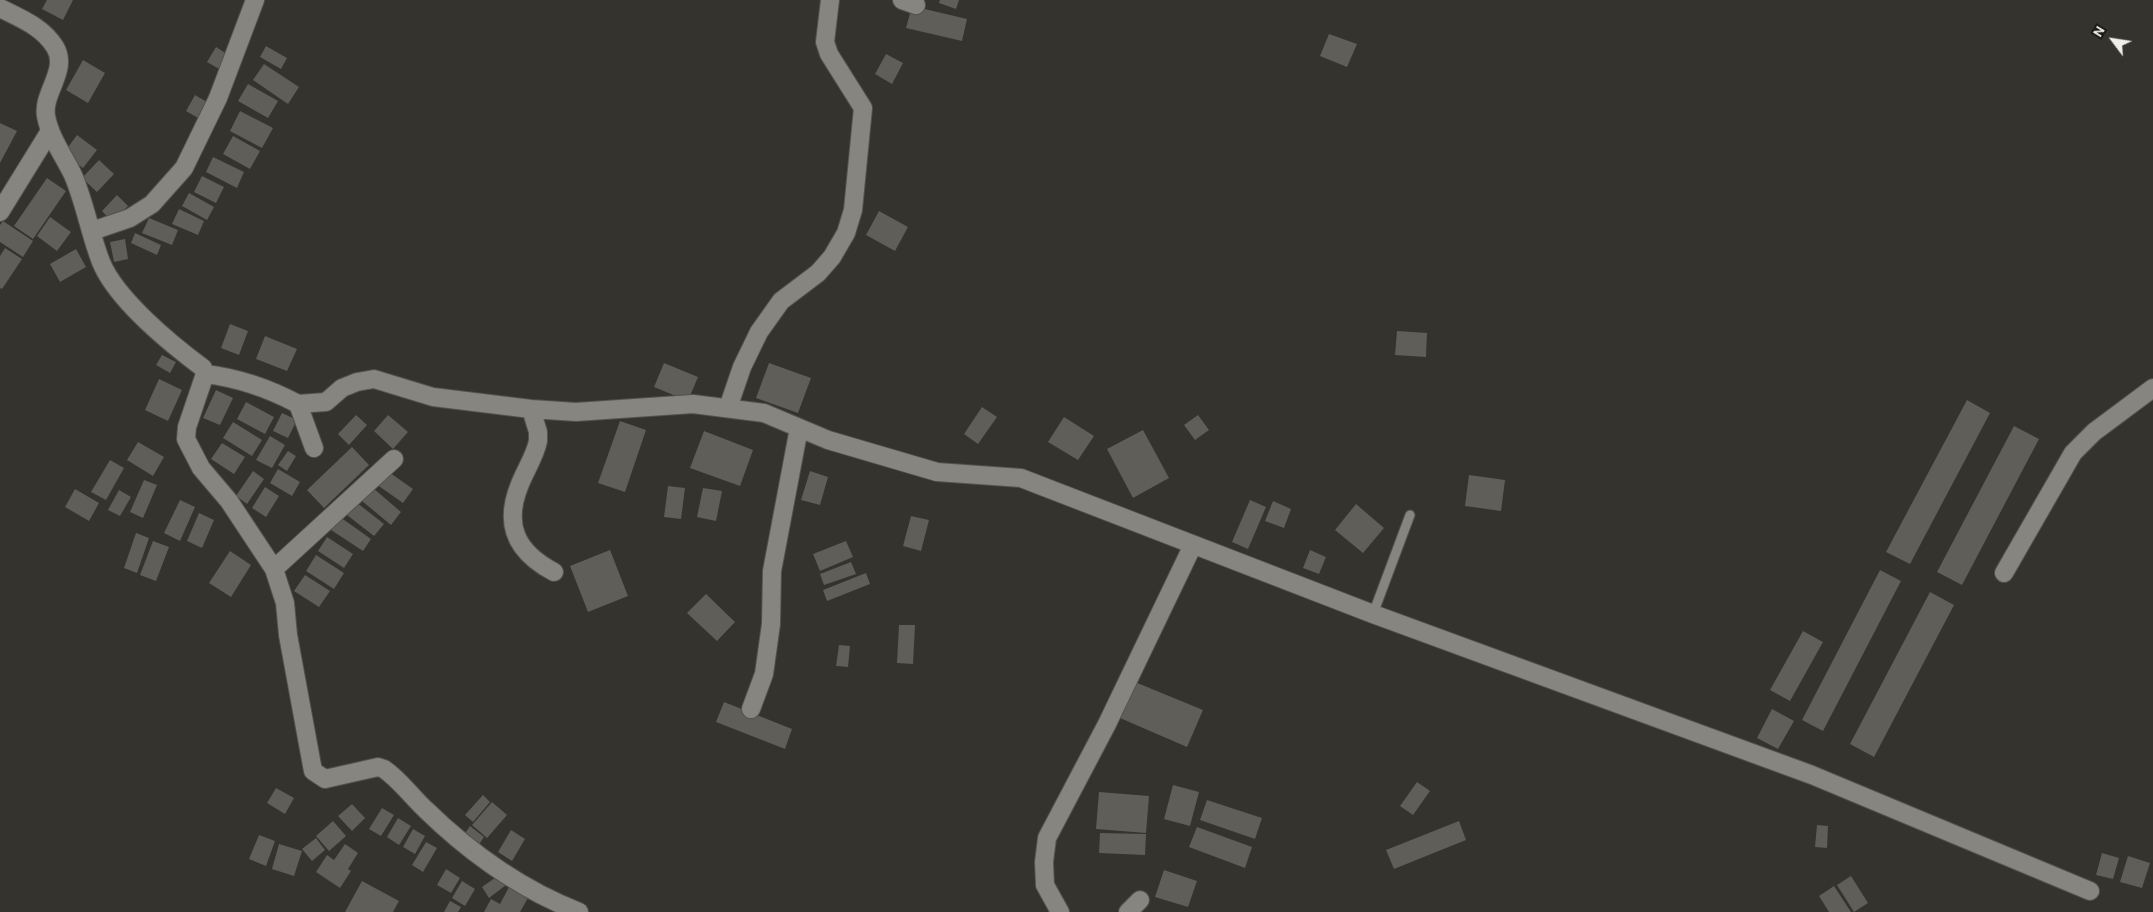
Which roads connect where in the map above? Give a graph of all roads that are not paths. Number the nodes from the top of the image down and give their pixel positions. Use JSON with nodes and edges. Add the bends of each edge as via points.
{"nodes":[{"id":1,"x":255,"y":0,"type":"edge"},
{"id":2,"x":830,"y":0,"type":"edge"},
{"id":3,"x":0,"y":8,"type":"edge"},
{"id":4,"x":50,"y":131,"type":"junction"},
{"id":5,"x":0,"y":212,"type":"edge"},
{"id":6,"x":92,"y":232,"type":"junction"},
{"id":7,"x":205,"y":374,"type":"junction"},
{"id":8,"x":2153,"y":388,"type":"edge"},
{"id":9,"x":298,"y":404,"type":"junction"},
{"id":10,"x":728,"y":408,"type":"junction"},
{"id":11,"x":531,"y":409,"type":"junction"},
{"id":12,"x":799,"y":428,"type":"junction"},
{"id":13,"x":314,"y":448,"type":"dead end"},
{"id":14,"x":394,"y":459,"type":"dead end"},
{"id":15,"x":1410,"y":515,"type":"dead end"},
{"id":16,"x":1193,"y":545,"type":"junction"},
{"id":17,"x":274,"y":569,"type":"junction"},
{"id":18,"x":554,"y":572,"type":"dead end"},
{"id":19,"x":2004,"y":573,"type":"dead end"},
{"id":20,"x":1373,"y":614,"type":"junction"},
{"id":21,"x":751,"y":709,"type":"dead end"},
{"id":22,"x":2090,"y":891,"type":"dead end"},
{"id":23,"x":579,"y":912,"type":"edge"},
{"id":24,"x":1060,"y":912,"type":"edge"}],
"edges":[{"from":1,"to":6,"type":"street","via":[[218,98],[184,168],[152,204],[130,218]]},
{"from":2,"to":10,"type":"street","via":[[825,42],[829,54],[863,108],[853,210],[846,234],[832,257],[818,273],[782,301],[759,332],[742,367]]},
{"from":3,"to":4,"type":"street","via":[[45,34],[56,48],[59,65],[46,114]]},
{"from":4,"to":5,"type":"street"},
{"from":4,"to":6,"type":"street","via":[[73,175]]},
{"from":6,"to":7,"type":"street","via":[[110,281],[170,341],[203,368]]},
{"from":7,"to":9,"type":"street","via":[[235,378]]},
{"from":7,"to":17,"type":"street","via":[[187,427],[186,440],[201,468],[229,501]]},
{"from":8,"to":19,"type":"street","via":[[2094,432],[2073,453]]},
{"from":9,"to":11,"type":"street","via":[[326,402],[342,388],[374,380],[433,397]]},
{"from":9,"to":13,"type":"street"},
{"from":10,"to":11,"type":"street","via":[[692,404],[576,412]]},
{"from":10,"to":12,"type":"street","via":[[764,413]]},
{"from":11,"to":18,"type":"street","via":[[538,441],[516,496],[512,521],[514,533],[526,553],[536,563]]},
{"from":12,"to":16,"type":"street","via":[[828,440],[937,472],[1021,478]]},
{"from":12,"to":21,"type":"street","via":[[772,570],[771,624],[764,674]]},
{"from":14,"to":17,"type":"street"},
{"from":15,"to":20,"type":"lane"},
{"from":16,"to":20,"type":"street"},
{"from":16,"to":24,"type":"street","via":[[1107,724],[1047,838],[1045,885]]},
{"from":17,"to":23,"type":"street","via":[[285,603],[313,771],[325,779],[378,767],[384,769],[424,809],[505,876]]},
{"from":20,"to":22,"type":"street","via":[[1812,775]]}]}
